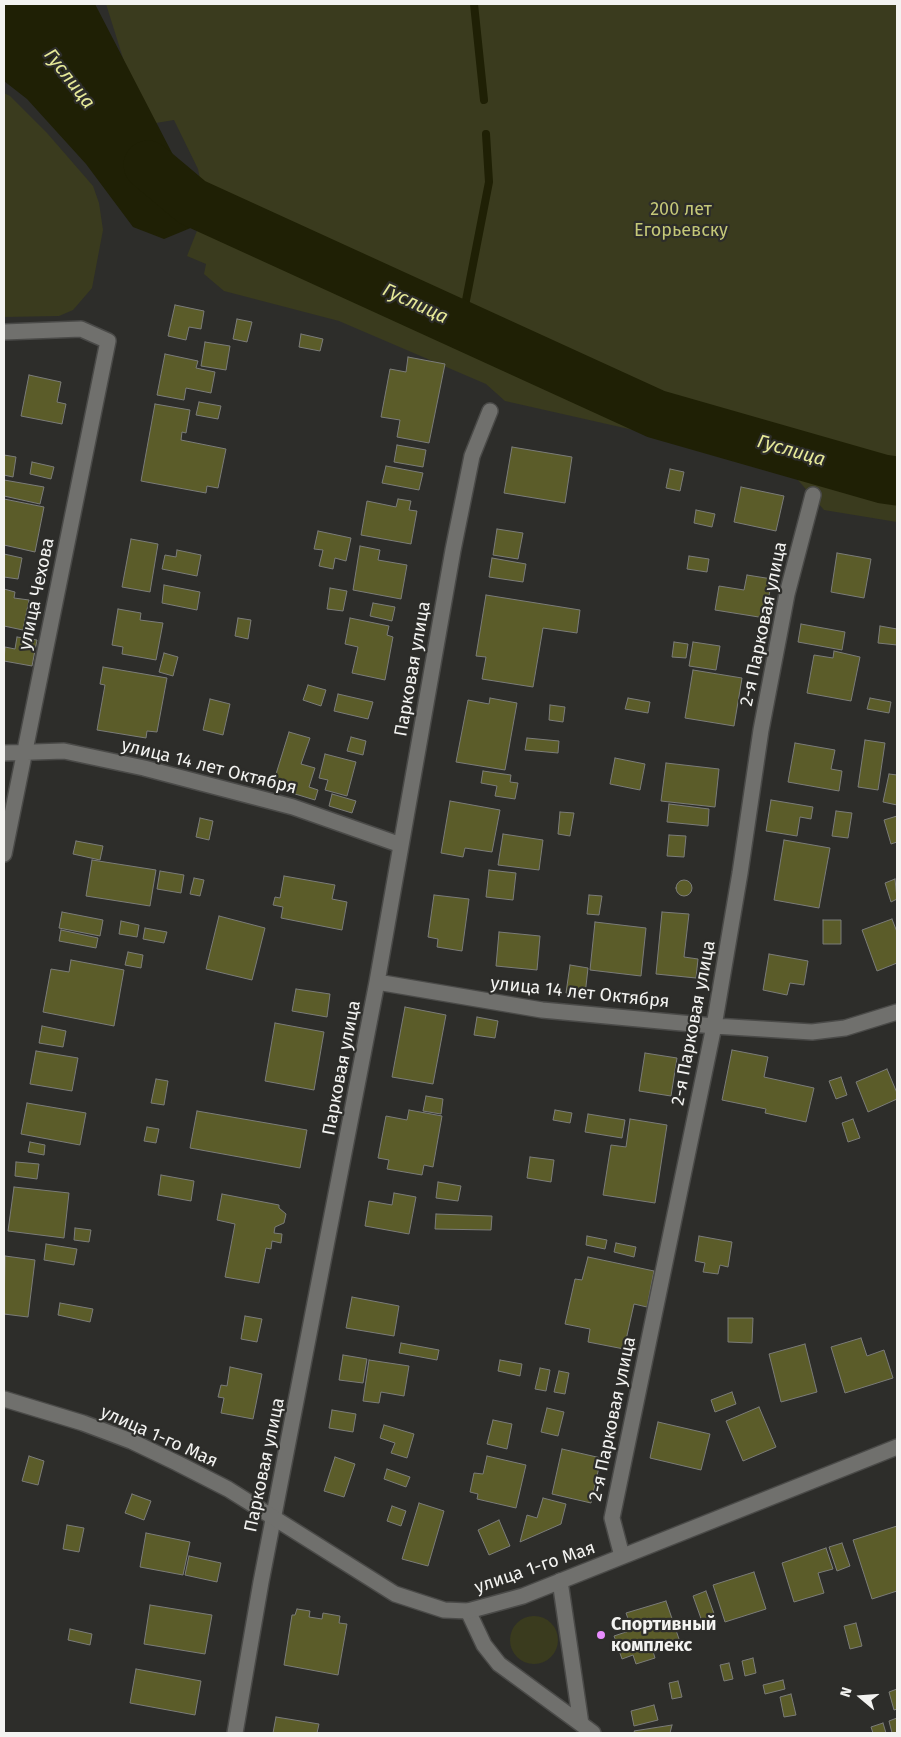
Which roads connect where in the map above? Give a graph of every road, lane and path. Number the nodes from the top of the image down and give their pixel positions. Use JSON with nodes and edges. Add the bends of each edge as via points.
{"nodes":[{"id":1,"x":4,"y":332,"type":"edge"},
{"id":2,"x":490,"y":411,"type":"dead end"},
{"id":3,"x":813,"y":495,"type":"dead end"},
{"id":4,"x":24,"y":752,"type":"junction"},
{"id":5,"x":4,"y":753,"type":"edge"},
{"id":6,"x":401,"y":845,"type":"junction"},
{"id":7,"x":4,"y":854,"type":"edge"},
{"id":8,"x":378,"y":982,"type":"junction"},
{"id":9,"x":897,"y":1012,"type":"edge"},
{"id":10,"x":714,"y":1026,"type":"junction"},
{"id":11,"x":4,"y":1399,"type":"edge"},
{"id":12,"x":897,"y":1447,"type":"edge"},
{"id":13,"x":274,"y":1518,"type":"junction"},
{"id":14,"x":622,"y":1556,"type":"junction"},
{"id":15,"x":560,"y":1581,"type":"junction"},
{"id":16,"x":468,"y":1611,"type":"junction"},
{"id":17,"x":587,"y":1729,"type":"edge"},
{"id":18,"x":235,"y":1733,"type":"edge"}],
"edges":[{"from":1,"to":4,"type":"street","name":"улица Чехова","via":[[81,329],[108,340]]},
{"from":2,"to":6,"type":"street","name":"Парковая улица","via":[[472,456],[464,493]]},
{"from":3,"to":10,"type":"street","name":"2-я Парковая улица","via":[[787,594],[761,730]]},
{"from":4,"to":5,"type":"street","name":"улица 14 лет Октября"},
{"from":4,"to":6,"type":"street","name":"улица 14 лет Октября","via":[[64,751],[144,768],[293,807]]},
{"from":4,"to":7,"type":"street","name":"улица Чехова"},
{"from":6,"to":8,"type":"street","name":"Парковая улица"},
{"from":8,"to":10,"type":"street","name":"улица 14 лет Октября","via":[[542,1010]]},
{"from":8,"to":13,"type":"street","name":"Парковая улица"},
{"from":9,"to":10,"type":"street","name":"улица 14 лет Октября","via":[[845,1028],[812,1032]]},
{"from":10,"to":14,"type":"street","name":"2-я Парковая улица","via":[[612,1518]]},
{"from":11,"to":13,"type":"street","name":"улица 1-го Мая","via":[[131,1441],[228,1489]]},
{"from":12,"to":14,"type":"street","name":"улица 1-го Мая"},
{"from":13,"to":16,"type":"street","name":"улица 1-го Мая","via":[[395,1594],[444,1610]]},
{"from":13,"to":18,"type":"street","name":"Парковая улица"},
{"from":14,"to":15,"type":"street","name":"улица 1-го Мая"},
{"from":15,"to":16,"type":"street","name":"улица 1-го Мая","via":[[501,1604]]},
{"from":15,"to":17,"type":"street"},
{"from":16,"to":17,"type":"street","via":[[484,1645],[499,1664]]}]}
